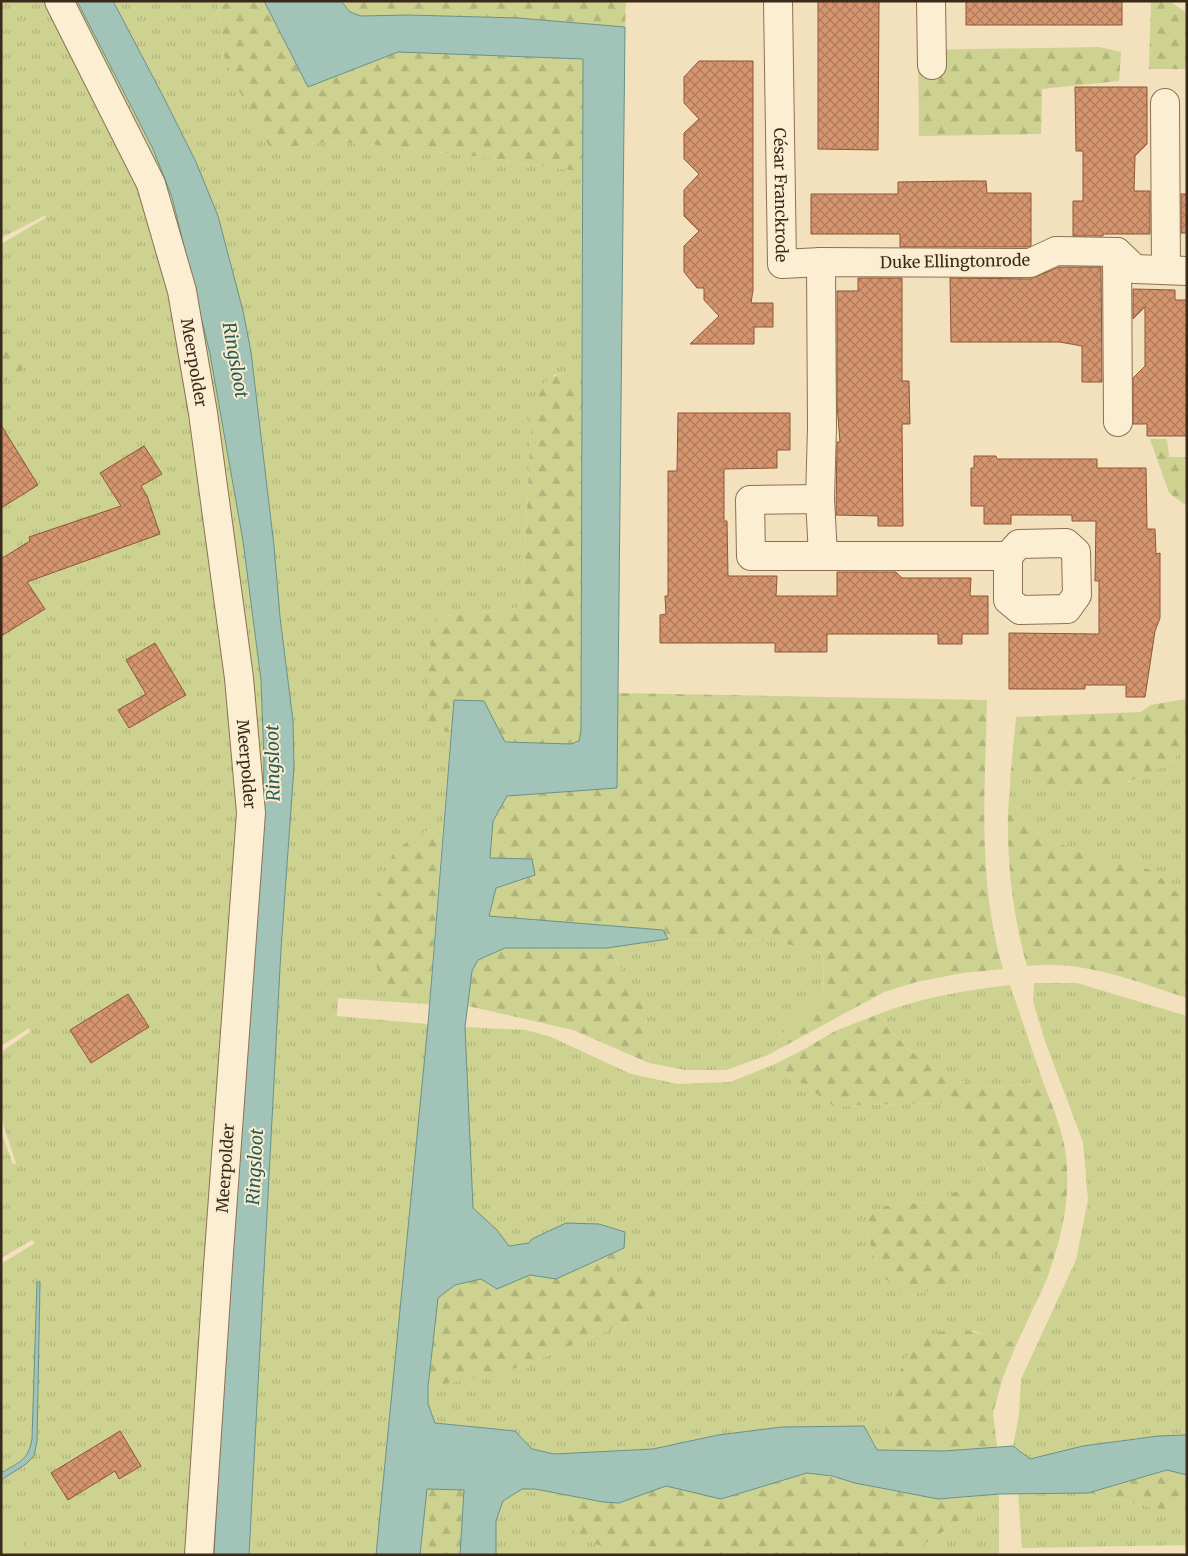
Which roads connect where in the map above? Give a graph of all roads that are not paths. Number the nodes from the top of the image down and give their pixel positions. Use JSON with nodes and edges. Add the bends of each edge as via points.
{"nodes":[{"id":1,"x":59,"y":1,"type":"edge"},
{"id":2,"x":778,"y":1,"type":"edge"},
{"id":3,"x":931,"y":1,"type":"edge"},
{"id":4,"x":932,"y":65,"type":"dead end"},
{"id":5,"x":1165,"y":104,"type":"dead end"},
{"id":6,"x":1118,"y":252,"type":"junction"},
{"id":7,"x":821,"y":262,"type":"junction"},
{"id":8,"x":1176,"y":270,"type":"edge"},
{"id":9,"x":1118,"y":422,"type":"dead end"},
{"id":10,"x":820,"y":499,"type":"junction"},
{"id":11,"x":822,"y":556,"type":"junction"},
{"id":12,"x":1008,"y":556,"type":"dead end"},
{"id":13,"x":199,"y":1555,"type":"edge"}],
"edges":[{"from":1,"to":13,"type":"street","name":"Meerpolder","via":[[151,184],[182,291],[203,413],[240,688],[250,813]]},
{"from":2,"to":7,"type":"street","name":"César Franckrode","via":[[782,264]]},
{"from":3,"to":4,"type":"street"},
{"from":5,"to":8,"type":"street"},
{"from":6,"to":7,"type":"street","name":"Duke Ellingtonrode","via":[[1056,251],[1030,263]]},
{"from":6,"to":8,"type":"street","via":[[1135,269]]},
{"from":6,"to":9,"type":"street"},
{"from":7,"to":10,"type":"street","name":"César Franckrode"},
{"from":10,"to":11,"type":"street","name":"César Franckrode"},
{"from":10,"to":11,"type":"street","via":[[750,500],[752,556]]},
{"from":11,"to":12,"type":"street"}]}
